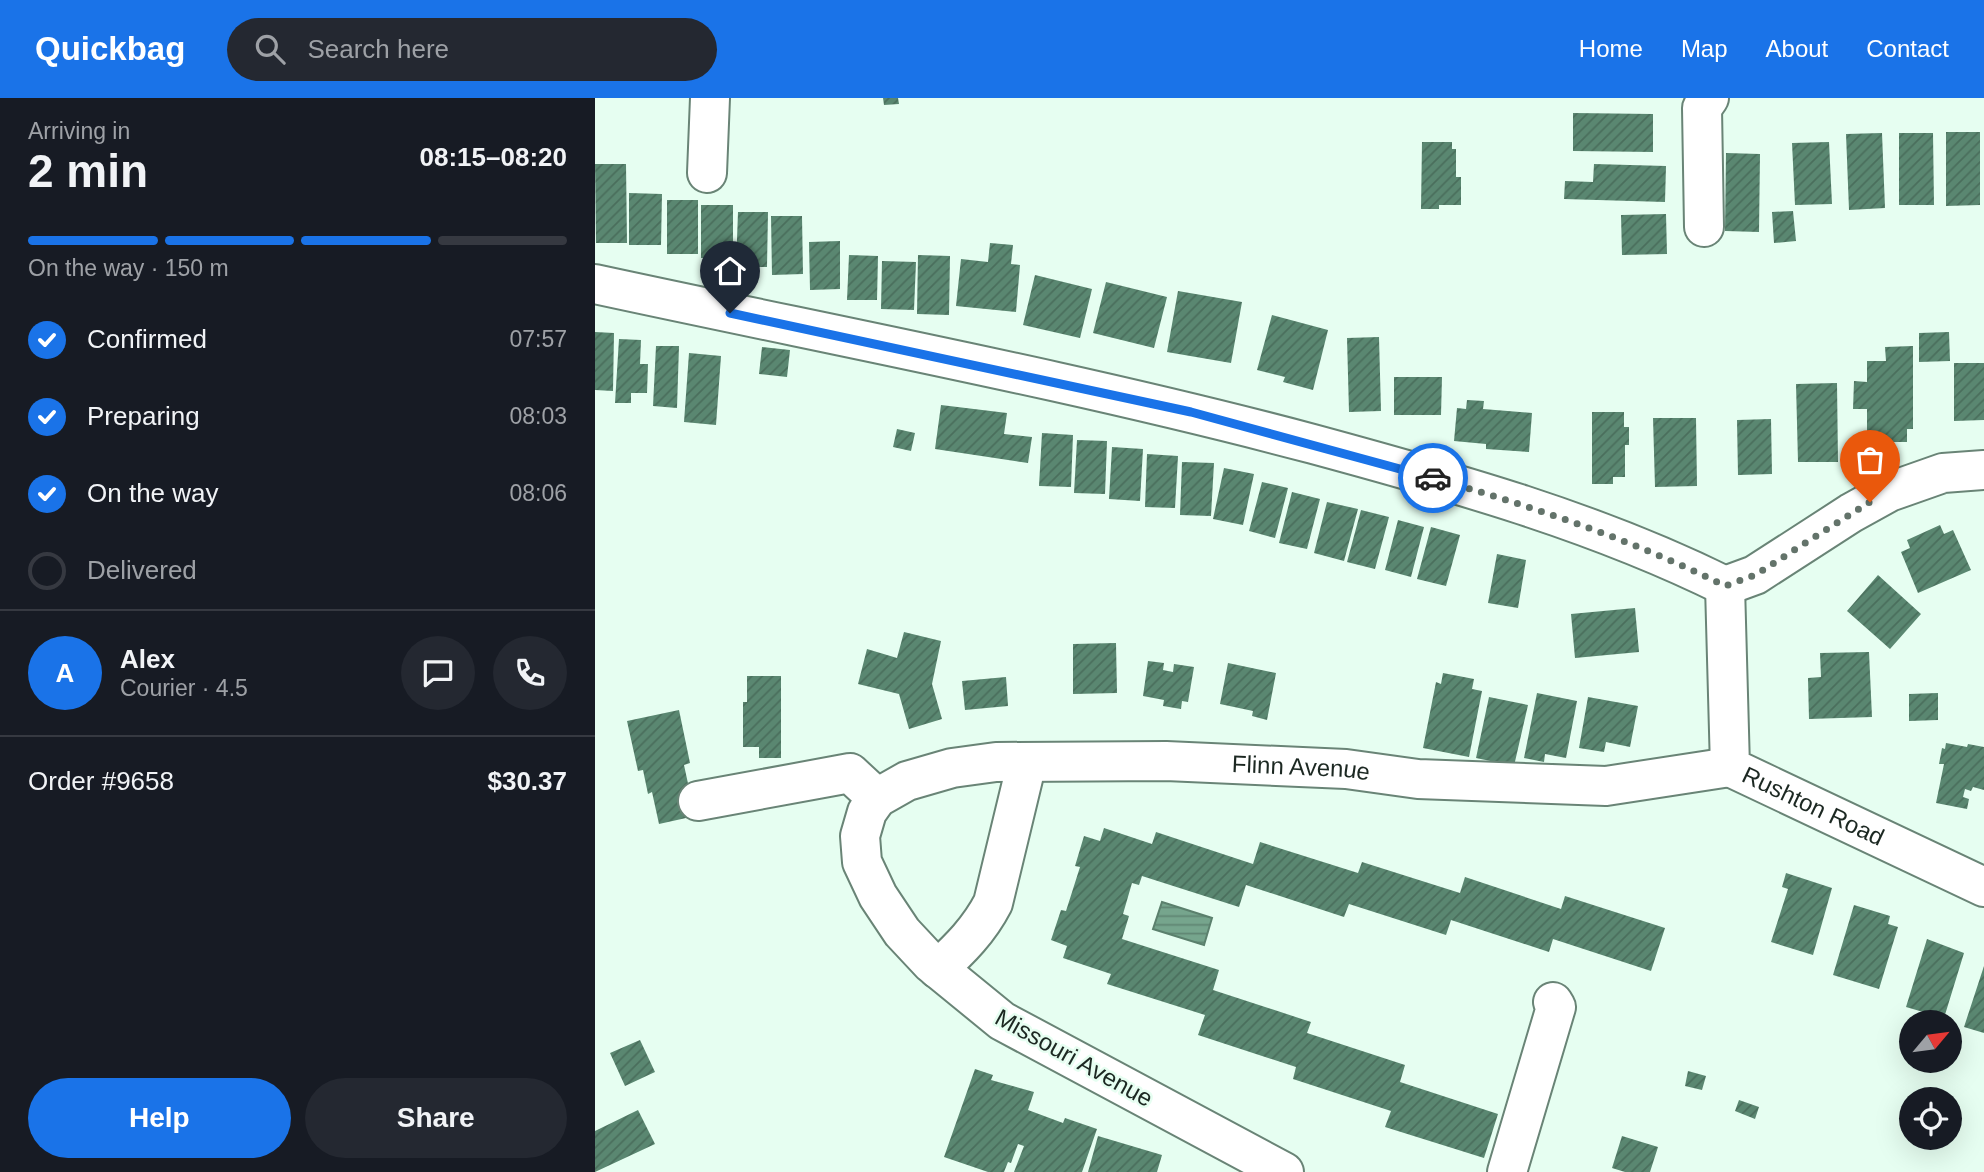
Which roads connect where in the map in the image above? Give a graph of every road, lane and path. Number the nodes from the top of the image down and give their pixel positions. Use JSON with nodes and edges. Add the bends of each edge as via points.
{"nodes":[{"id":1,"x":710,"y":98,"type":"edge"},
{"id":2,"x":1709,"y":98,"type":"edge"},
{"id":3,"x":707,"y":173,"type":"dead end"},
{"id":4,"x":1704,"y":227,"type":"dead end"},
{"id":5,"x":595,"y":284,"type":"edge"},
{"id":6,"x":1984,"y":470,"type":"edge"},
{"id":7,"x":1725,"y":586,"type":"junction"},
{"id":8,"x":1027,"y":762,"type":"junction"},
{"id":9,"x":1730,"y":767,"type":"junction"},
{"id":10,"x":877,"y":798,"type":"junction"},
{"id":11,"x":698,"y":801,"type":"dead end"},
{"id":12,"x":1984,"y":887,"type":"edge"},
{"id":13,"x":938,"y":969,"type":"junction"},
{"id":14,"x":1553,"y":1002,"type":"dead end"},
{"id":15,"x":1284,"y":1172,"type":"edge"},
{"id":16,"x":1507,"y":1172,"type":"edge"}],
"edges":[{"from":1,"to":3,"type":"street"},
{"from":2,"to":4,"type":"street","via":[[1702,108]]},
{"from":5,"to":7,"type":"street","via":[[1191,412],[1375,461],[1529,506],[1638,546]]},
{"from":6,"to":7,"type":"street","via":[[1943,473],[1889,492],[1755,575]]},
{"from":7,"to":9,"type":"street","name":"Rushton Road"},
{"from":8,"to":9,"type":"street","name":"Flinn Avenue","via":[[1180,762],[1346,769],[1418,779],[1606,786]]},
{"from":8,"to":10,"type":"street","name":"Flinn Avenue","via":[[951,768],[908,781]]},
{"from":8,"to":13,"type":"street","via":[[993,903],[965,944]]},
{"from":9,"to":12,"type":"street","name":"Rushton Road"},
{"from":10,"to":11,"type":"street","via":[[850,773]]},
{"from":10,"to":13,"type":"street","name":"Missouri Avenue","via":[[860,836],[862,862],[902,932]]},
{"from":13,"to":15,"type":"street","name":"Missouri Avenue","via":[[1002,1021]]},
{"from":14,"to":16,"type":"street","via":[[1556,1007]]}]}
